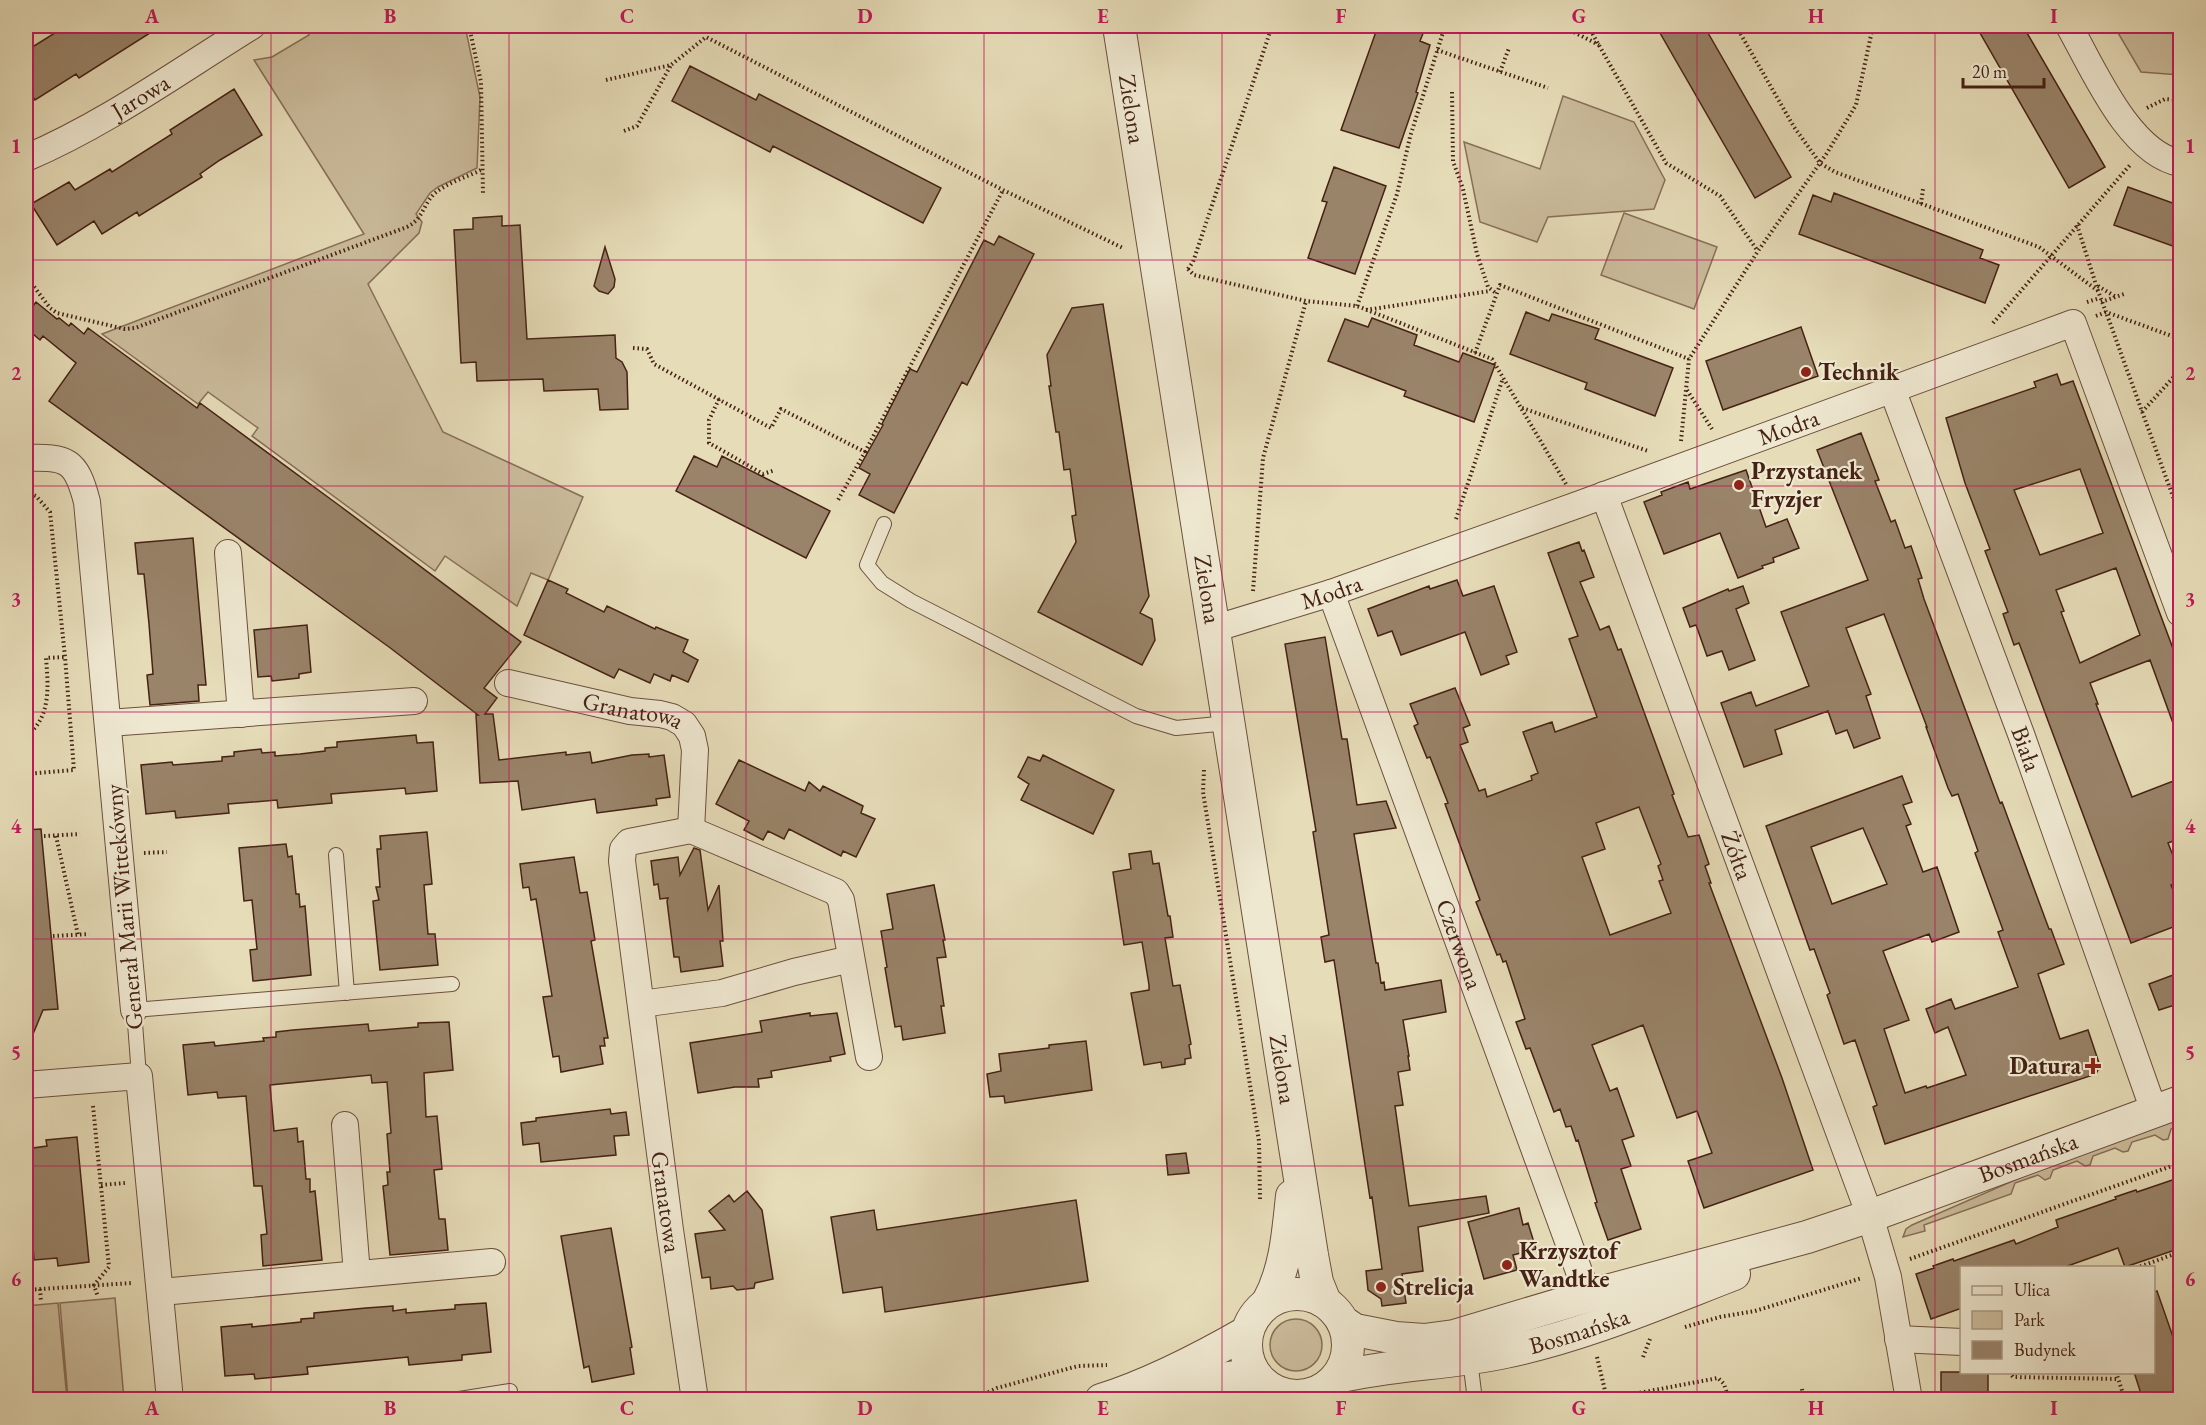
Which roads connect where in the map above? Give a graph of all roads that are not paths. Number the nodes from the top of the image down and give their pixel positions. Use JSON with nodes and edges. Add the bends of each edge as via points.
{"nodes":[{"id":1,"x":252,"y":26,"type":"edge"},
{"id":2,"x":1119,"y":26,"type":"edge"},
{"id":3,"x":2069,"y":26,"type":"edge"},
{"id":4,"x":26,"y":158,"type":"edge"},
{"id":5,"x":2181,"y":163,"type":"edge"},
{"id":6,"x":1892,"y":389,"type":"junction"},
{"id":7,"x":26,"y":458,"type":"edge"},
{"id":8,"x":1604,"y":495,"type":"junction"},
{"id":9,"x":884,"y":524,"type":"dead end"},
{"id":10,"x":228,"y":553,"type":"dead end"},
{"id":11,"x":1331,"y":593,"type":"junction"},
{"id":12,"x":2181,"y":613,"type":"edge"},
{"id":13,"x":1213,"y":629,"type":"junction"},
{"id":14,"x":508,"y":683,"type":"dead end"},
{"id":15,"x":414,"y":701,"type":"dead end"},
{"id":16,"x":241,"y":714,"type":"junction"},
{"id":17,"x":108,"y":723,"type":"junction"},
{"id":18,"x":1214,"y":725,"type":"junction"},
{"id":19,"x":691,"y":830,"type":"junction"},
{"id":20,"x":336,"y":855,"type":"dead end"},
{"id":21,"x":851,"y":959,"type":"junction"},
{"id":22,"x":452,"y":984,"type":"dead end"},
{"id":23,"x":347,"y":993,"type":"junction"},
{"id":24,"x":641,"y":1004,"type":"junction"},
{"id":25,"x":134,"y":1010,"type":"junction"},
{"id":26,"x":869,"y":1057,"type":"dead end"},
{"id":27,"x":139,"y":1076,"type":"junction"},
{"id":28,"x":26,"y":1085,"type":"edge"},
{"id":29,"x":2167,"y":1107,"type":"edge"},
{"id":30,"x":345,"y":1125,"type":"dead end"},
{"id":31,"x":1297,"y":1154,"type":"junction"},
{"id":32,"x":1870,"y":1216,"type":"junction"},
{"id":33,"x":1807,"y":1237,"type":"junction"},
{"id":34,"x":492,"y":1262,"type":"dead end"},
{"id":35,"x":357,"y":1274,"type":"junction"},
{"id":36,"x":161,"y":1292,"type":"junction"},
{"id":37,"x":1588,"y":1296,"type":"junction"},
{"id":38,"x":1268,"y":1302,"type":"junction"},
{"id":39,"x":1334,"y":1312,"type":"junction"},
{"id":40,"x":1247,"y":1332,"type":"junction"},
{"id":41,"x":1898,"y":1339,"type":"junction"},
{"id":42,"x":1960,"y":1342,"type":"edge"},
{"id":43,"x":1470,"y":1360,"type":"junction"},
{"id":44,"x":1338,"y":1377,"type":"junction"},
{"id":45,"x":1258,"y":1379,"type":"junction"},
{"id":46,"x":510,"y":1391,"type":"dead end"},
{"id":47,"x":1115,"y":1395,"type":"edge"},
{"id":48,"x":170,"y":1400,"type":"edge"},
{"id":49,"x":453,"y":1400,"type":"edge"},
{"id":50,"x":695,"y":1400,"type":"edge"},
{"id":51,"x":1475,"y":1400,"type":"edge"},
{"id":52,"x":1909,"y":1400,"type":"edge"}],
"edges":[{"from":1,"to":4,"type":"street","name":"Jarowa","via":[[105,117]]},
{"from":2,"to":13,"type":"street","name":"Zielona"},
{"from":3,"to":5,"type":"street","via":[[2122,120],[2146,147],[2169,161]]},
{"from":6,"to":8,"type":"street","name":"Modra"},
{"from":6,"to":12,"type":"street","name":"Modra","via":[[2073,324]]},
{"from":6,"to":29,"type":"street","name":"Biała"},
{"from":7,"to":17,"type":"street","name":"Generał Marii Wittekówny","via":[[53,457],[66,461],[82,482]]},
{"from":8,"to":11,"type":"street","name":"Modra"},
{"from":8,"to":32,"type":"street","name":"Żółta"},
{"from":9,"to":18,"type":"lane","via":[[867,565],[882,584],[1136,716],[1176,728]]},
{"from":10,"to":16,"type":"street"},
{"from":11,"to":13,"type":"street","name":"Modra"},
{"from":11,"to":37,"type":"street","name":"Czerwona"},
{"from":13,"to":18,"type":"street","name":"Zielona"},
{"from":14,"to":19,"type":"street","name":"Granatowa","via":[[630,711],[660,714],[684,724],[695,750]]},
{"from":15,"to":16,"type":"street"},
{"from":16,"to":17,"type":"street"},
{"from":17,"to":25,"type":"street","name":"Generał Marii Wittekówny"},
{"from":18,"to":31,"type":"street","name":"Zielona"},
{"from":19,"to":21,"type":"street","via":[[836,892],[841,900]]},
{"from":19,"to":24,"type":"street","name":"Granatowa","via":[[628,842],[622,849]]},
{"from":20,"to":23,"type":"lane"},
{"from":21,"to":24,"type":"street","via":[[722,993]]},
{"from":21,"to":26,"type":"street"},
{"from":22,"to":23,"type":"lane"},
{"from":23,"to":25,"type":"lane"},
{"from":24,"to":50,"type":"street","name":"Granatowa"},
{"from":25,"to":27,"type":"lane","name":"Generał Marii Wittekówny"},
{"from":27,"to":28,"type":"street"},
{"from":27,"to":36,"type":"street","name":"Generał Marii Wittekówny"},
{"from":29,"to":32,"type":"street","name":"Bosmańska"},
{"from":30,"to":35,"type":"street"},
{"from":31,"to":38,"type":"street","name":"Zielona","via":[[1285,1256],[1279,1283]]},
{"from":31,"to":39,"type":"street","name":"Zielona","via":[[1317,1282]]},
{"from":32,"to":33,"type":"street","name":"Bosmańska"},
{"from":32,"to":41,"type":"street","name":"Żółta","via":[[1897,1270]]},
{"from":33,"to":37,"type":"street","name":"Bosmańska"},
{"from":33,"to":43,"type":"street","name":"Bosmańska","via":[[1743,1271],[1650,1306],[1560,1337]]},
{"from":34,"to":35,"type":"street"},
{"from":35,"to":36,"type":"street"},
{"from":36,"to":48,"type":"street","name":"Generał Marii Wittekówny"},
{"from":37,"to":39,"type":"street","name":"Bosmańska","via":[[1464,1334],[1424,1340],[1355,1330]]},
{"from":38,"to":39,"type":"street","via":[[1296,1294],[1311,1296]]},
{"from":38,"to":40,"type":"street","via":[[1255,1315]]},
{"from":39,"to":44,"type":"street","via":[[1349,1345]]},
{"from":40,"to":45,"type":"street","via":[[1246,1357]]},
{"from":40,"to":47,"type":"street","via":[[1207,1355]]},
{"from":41,"to":42,"type":"street"},
{"from":41,"to":52,"type":"street","name":"Żółta"},
{"from":43,"to":44,"type":"street","name":"Bosmańska","via":[[1372,1368]]},
{"from":43,"to":51,"type":"lane"},
{"from":44,"to":45,"type":"street","via":[[1320,1391],[1298,1397],[1276,1392]]},
{"from":45,"to":47,"type":"street","via":[[1242,1376]]},
{"from":46,"to":49,"type":"lane"}]}
